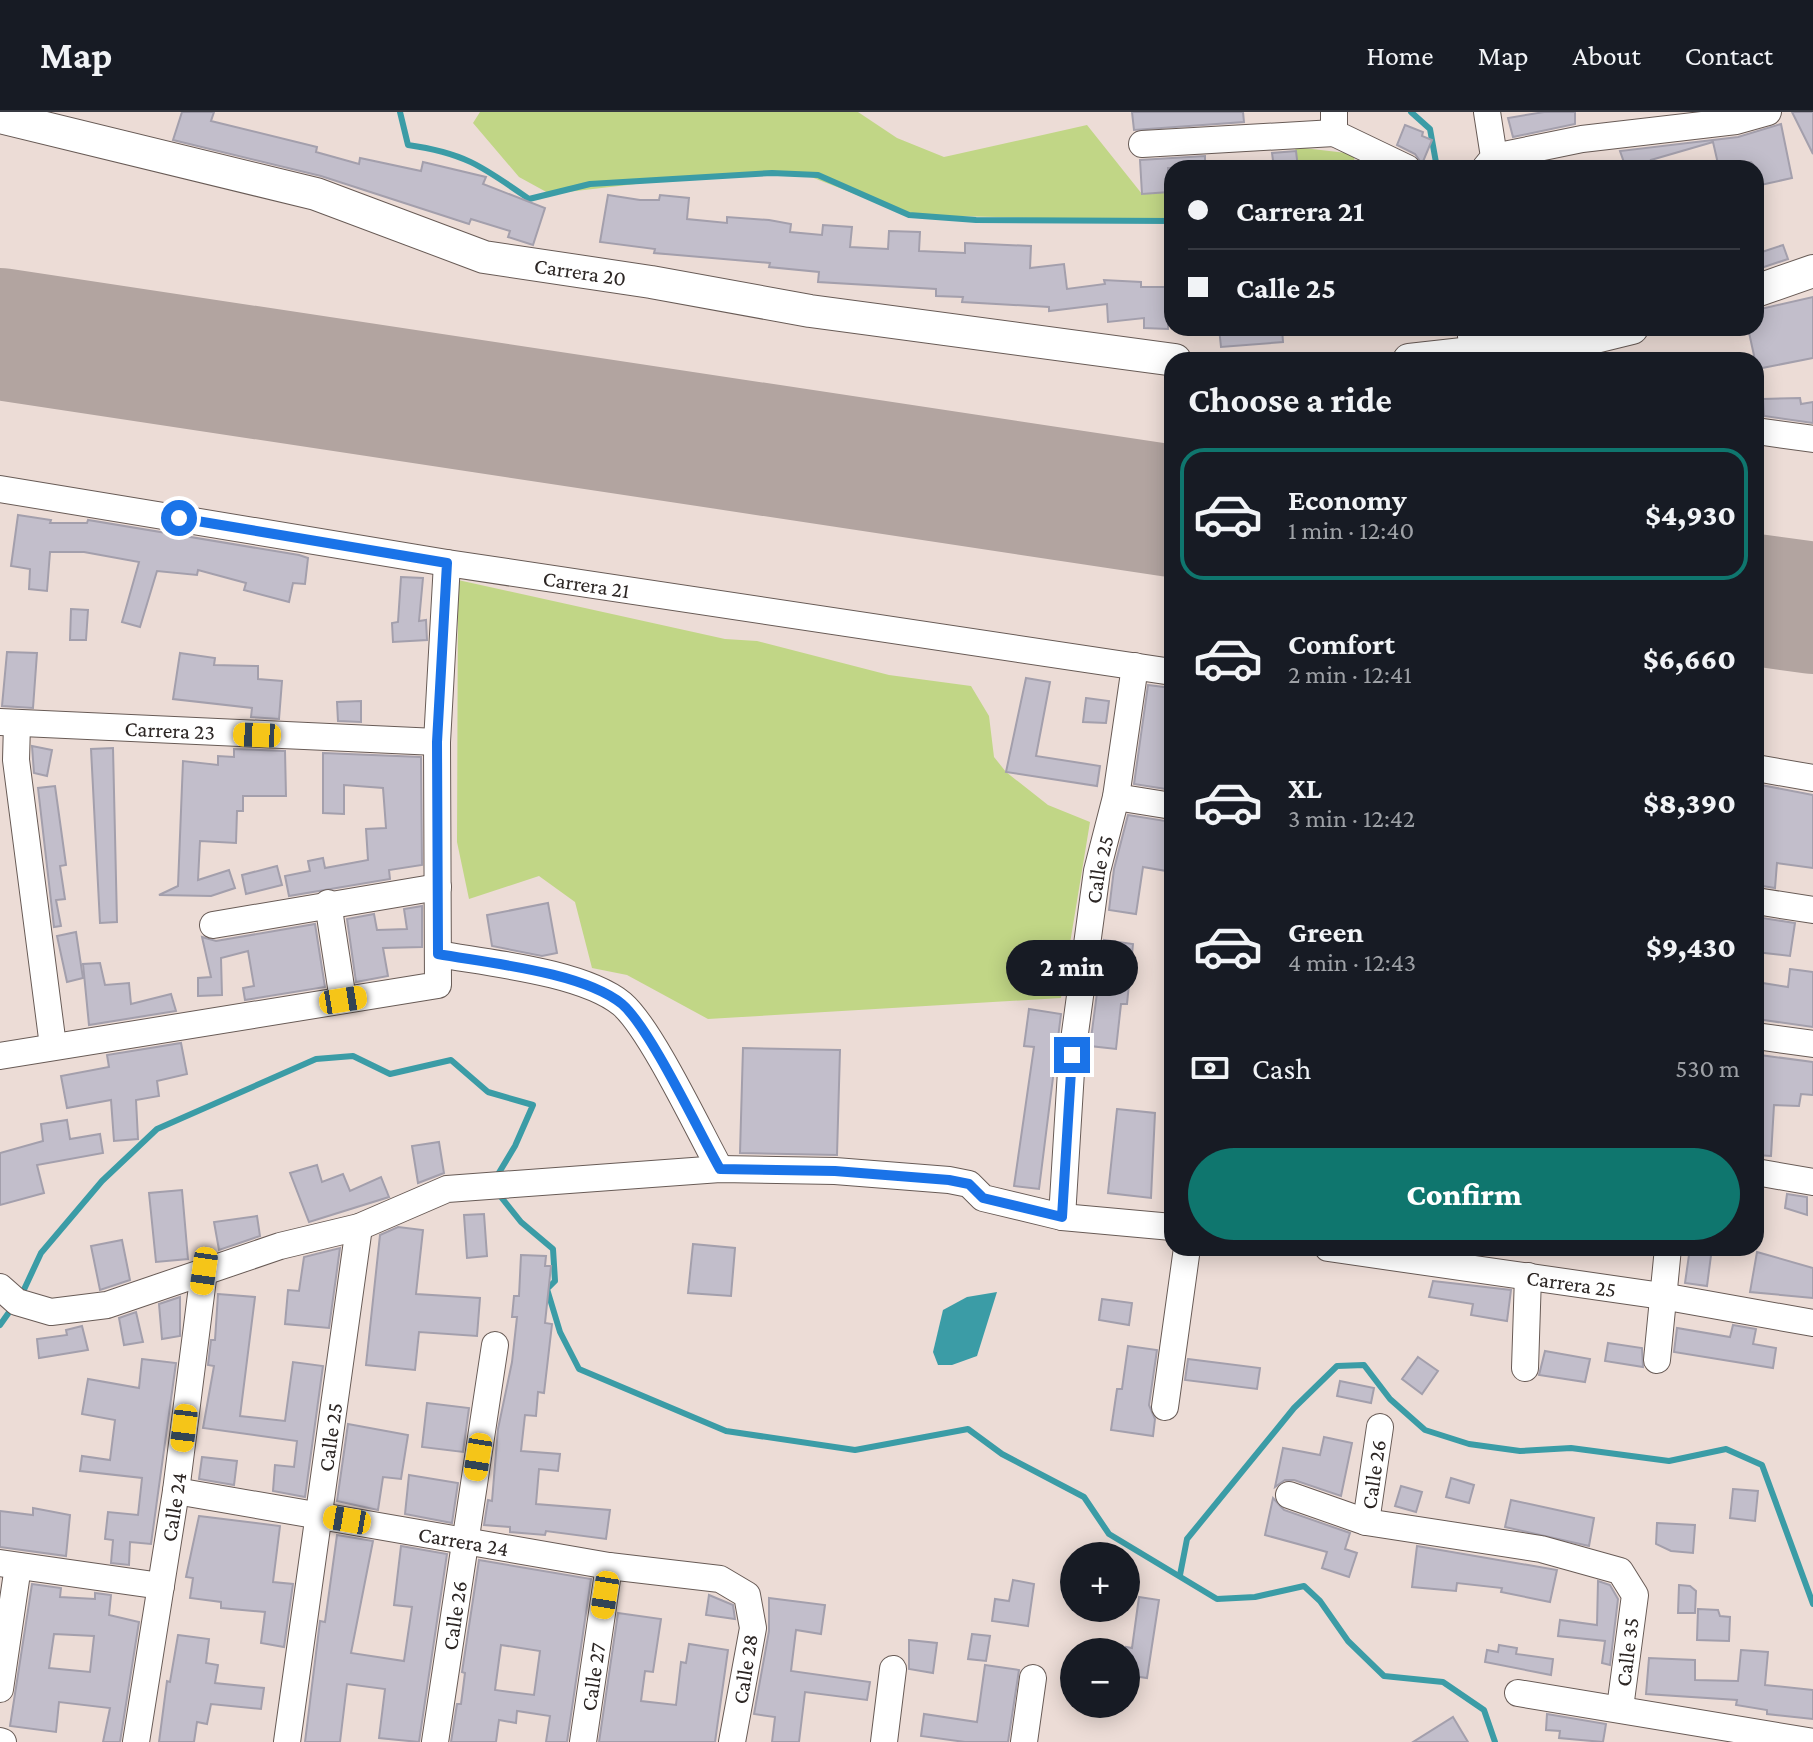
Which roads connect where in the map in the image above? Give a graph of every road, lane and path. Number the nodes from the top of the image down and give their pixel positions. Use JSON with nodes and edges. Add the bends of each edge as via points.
{"nodes":[{"id":1,"x":1487,"y":112,"type":"edge"},
{"id":2,"x":1768,"y":112,"type":"edge"},
{"id":3,"x":0,"y":117,"type":"edge"},
{"id":4,"x":1678,"y":120,"type":"edge"},
{"id":5,"x":1334,"y":122,"type":"edge"},
{"id":6,"x":1142,"y":144,"type":"dead end"},
{"id":7,"x":1394,"y":160,"type":"edge"},
{"id":8,"x":1490,"y":160,"type":"edge"},
{"id":9,"x":1498,"y":160,"type":"edge"},
{"id":10,"x":1813,"y":271,"type":"edge"},
{"id":11,"x":1764,"y":288,"type":"edge"},
{"id":12,"x":1599,"y":336,"type":"edge"},
{"id":13,"x":1471,"y":340,"type":"edge"},
{"id":14,"x":1434,"y":352,"type":"edge"},
{"id":15,"x":1164,"y":359,"type":"edge"},
{"id":16,"x":1764,"y":432,"type":"edge"},
{"id":17,"x":1813,"y":439,"type":"edge"},
{"id":18,"x":0,"y":489,"type":"edge"},
{"id":19,"x":447,"y":563,"type":"junction"},
{"id":20,"x":1135,"y":666,"type":"junction"},
{"id":21,"x":1164,"y":671,"type":"edge"},
{"id":22,"x":9,"y":723,"type":"edge"},
{"id":23,"x":437,"y":742,"type":"junction"},
{"id":24,"x":1764,"y":769,"type":"edge"},
{"id":25,"x":1813,"y":778,"type":"edge"},
{"id":26,"x":1116,"y":797,"type":"junction"},
{"id":27,"x":1164,"y":805,"type":"edge"},
{"id":28,"x":438,"y":887,"type":"junction"},
{"id":29,"x":1764,"y":902,"type":"edge"},
{"id":30,"x":328,"y":903,"type":"junction"},
{"id":31,"x":1813,"y":910,"type":"edge"},
{"id":32,"x":213,"y":925,"type":"dead end"},
{"id":33,"x":438,"y":954,"type":"junction"},
{"id":34,"x":343,"y":1000,"type":"junction"},
{"id":35,"x":1764,"y":1037,"type":"edge"},
{"id":36,"x":1813,"y":1044,"type":"edge"},
{"id":37,"x":53,"y":1046,"type":"junction"},
{"id":38,"x":0,"y":1056,"type":"edge"},
{"id":39,"x":720,"y":1169,"type":"junction"},
{"id":40,"x":1764,"y":1173,"type":"edge"},
{"id":41,"x":1813,"y":1182,"type":"edge"},
{"id":42,"x":1062,"y":1217,"type":"junction"},
{"id":43,"x":1164,"y":1226,"type":"edge"},
{"id":44,"x":359,"y":1227,"type":"junction"},
{"id":45,"x":1186,"y":1256,"type":"edge"},
{"id":46,"x":1385,"y":1256,"type":"edge"},
{"id":47,"x":1667,"y":1256,"type":"edge"},
{"id":48,"x":204,"y":1271,"type":"junction"},
{"id":49,"x":1528,"y":1276,"type":"junction"},
{"id":50,"x":8,"y":1294,"type":"edge"},
{"id":51,"x":1662,"y":1296,"type":"junction"},
{"id":52,"x":1813,"y":1323,"type":"edge"},
{"id":53,"x":495,"y":1345,"type":"dead end"},
{"id":54,"x":1657,"y":1360,"type":"dead end"},
{"id":55,"x":1525,"y":1368,"type":"dead end"},
{"id":56,"x":1165,"y":1407,"type":"dead end"},
{"id":57,"x":1380,"y":1427,"type":"dead end"},
{"id":58,"x":176,"y":1491,"type":"junction"},
{"id":59,"x":1289,"y":1495,"type":"dead end"},
{"id":60,"x":317,"y":1514,"type":"junction"},
{"id":61,"x":1366,"y":1522,"type":"junction"},
{"id":62,"x":464,"y":1541,"type":"junction"},
{"id":63,"x":9,"y":1564,"type":"edge"},
{"id":64,"x":609,"y":1566,"type":"junction"},
{"id":65,"x":161,"y":1586,"type":"junction"},
{"id":66,"x":747,"y":1595,"type":"joint"},
{"id":67,"x":893,"y":1669,"type":"dead end"},
{"id":68,"x":1033,"y":1678,"type":"dead end"},
{"id":69,"x":0,"y":1689,"type":"edge"},
{"id":70,"x":1518,"y":1693,"type":"dead end"},
{"id":71,"x":1620,"y":1708,"type":"junction"},
{"id":72,"x":136,"y":1742,"type":"edge"},
{"id":73,"x":287,"y":1742,"type":"edge"},
{"id":74,"x":435,"y":1742,"type":"edge"},
{"id":75,"x":583,"y":1742,"type":"edge"},
{"id":76,"x":732,"y":1742,"type":"edge"},
{"id":77,"x":884,"y":1742,"type":"edge"},
{"id":78,"x":1024,"y":1742,"type":"edge"},
{"id":79,"x":1813,"y":1742,"type":"edge"}],
"edges":[{"from":1,"to":8,"type":"street"},
{"from":2,"to":4,"type":"street","via":[[1736,121]]},
{"from":3,"to":15,"type":"main road","name":"Carrera 20","via":[[316,194],[484,257],[810,311]]},
{"from":4,"to":9,"type":"street"},
{"from":5,"to":6,"type":"street"},
{"from":5,"to":7,"type":"street"},
{"from":10,"to":11,"type":"main road"},
{"from":12,"to":13,"type":"main road","via":[[1579,341]]},
{"from":13,"to":14,"type":"main road"},
{"from":16,"to":17,"type":"street"},
{"from":18,"to":19,"type":"street","name":"Carrera 21"},
{"from":19,"to":20,"type":"street","name":"Carrera 21"},
{"from":19,"to":23,"type":"street"},
{"from":20,"to":21,"type":"street","name":"Carrera 21"},
{"from":20,"to":26,"type":"street","name":"Calle 25"},
{"from":22,"to":23,"type":"street","name":"Carrera 23"},
{"from":22,"to":37,"type":"street"},
{"from":23,"to":28,"type":"street"},
{"from":24,"to":25,"type":"street"},
{"from":26,"to":27,"type":"street"},
{"from":26,"to":42,"type":"street","name":"Calle 25","via":[[1097,871],[1072,1055]]},
{"from":28,"to":30,"type":"street"},
{"from":28,"to":33,"type":"street"},
{"from":29,"to":31,"type":"street"},
{"from":30,"to":32,"type":"street"},
{"from":30,"to":34,"type":"street"},
{"from":33,"to":34,"type":"street","via":[[436,986]]},
{"from":33,"to":39,"type":"street","via":[[575,981],[622,1004]]},
{"from":34,"to":37,"type":"street"},
{"from":35,"to":36,"type":"street"},
{"from":37,"to":38,"type":"street"},
{"from":39,"to":42,"type":"street","via":[[949,1180],[969,1184],[983,1198]]},
{"from":39,"to":44,"type":"street","via":[[447,1189]]},
{"from":40,"to":41,"type":"street"},
{"from":42,"to":43,"type":"street"},
{"from":44,"to":48,"type":"street"},
{"from":44,"to":60,"type":"street","name":"Calle 25"},
{"from":45,"to":56,"type":"street"},
{"from":46,"to":49,"type":"street","name":"Carrera 25"},
{"from":47,"to":51,"type":"street"},
{"from":48,"to":50,"type":"street","via":[[107,1305],[51,1312]]},
{"from":48,"to":58,"type":"street","name":"Calle 24"},
{"from":49,"to":51,"type":"street","name":"Carrera 25"},
{"from":49,"to":55,"type":"street"},
{"from":51,"to":52,"type":"street","name":"Carrera 25"},
{"from":51,"to":54,"type":"street"},
{"from":53,"to":62,"type":"street","name":"Calle 26"},
{"from":57,"to":61,"type":"street","name":"Calle 26"},
{"from":58,"to":60,"type":"street","name":"Carrera 24"},
{"from":58,"to":65,"type":"street","name":"Calle 24"},
{"from":59,"to":61,"type":"street"},
{"from":60,"to":62,"type":"street","name":"Carrera 24"},
{"from":60,"to":73,"type":"street","name":"Calle 25"},
{"from":61,"to":71,"type":"street","name":"Calle 35","via":[[1554,1553],[1620,1571],[1635,1595]]},
{"from":62,"to":64,"type":"street","name":"Carrera 24"},
{"from":62,"to":74,"type":"street","name":"Calle 26"},
{"from":63,"to":65,"type":"street"},
{"from":63,"to":69,"type":"street"},
{"from":64,"to":66,"type":"street","name":"Carrera 24","via":[[720,1579]]},
{"from":64,"to":75,"type":"street","name":"Calle 27"},
{"from":65,"to":72,"type":"street","name":"Calle 24"},
{"from":66,"to":76,"type":"street","name":"Calle 28","via":[[753,1628]]},
{"from":67,"to":77,"type":"street"},
{"from":68,"to":78,"type":"street"},
{"from":70,"to":71,"type":"street"},
{"from":71,"to":79,"type":"street"}]}
